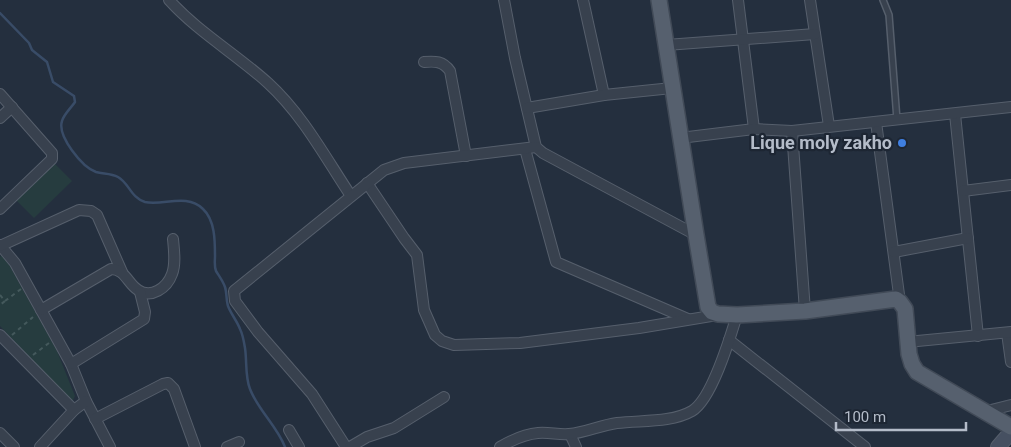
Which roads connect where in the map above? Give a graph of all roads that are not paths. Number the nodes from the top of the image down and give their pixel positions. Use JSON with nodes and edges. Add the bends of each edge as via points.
{"nodes":[{"id":1,"x":169,"y":0,"type":"edge"},
{"id":2,"x":504,"y":0,"type":"edge"},
{"id":3,"x":583,"y":0,"type":"edge"},
{"id":4,"x":659,"y":0,"type":"edge"},
{"id":5,"x":738,"y":0,"type":"edge"},
{"id":6,"x":810,"y":0,"type":"edge"},
{"id":7,"x":883,"y":0,"type":"edge"},
{"id":8,"x":815,"y":34,"type":"junction"},
{"id":9,"x":742,"y":39,"type":"junction"},
{"id":10,"x":666,"y":45,"type":"junction"},
{"id":11,"x":424,"y":62,"type":"dead end"},
{"id":12,"x":672,"y":88,"type":"junction"},
{"id":13,"x":0,"y":94,"type":"edge"},
{"id":14,"x":604,"y":95,"type":"junction"},
{"id":15,"x":12,"y":107,"type":"junction"},
{"id":16,"x":527,"y":108,"type":"junction"},
{"id":17,"x":1011,"y":108,"type":"edge"},
{"id":18,"x":955,"y":114,"type":"junction"},
{"id":19,"x":0,"y":118,"type":"edge"},
{"id":20,"x":897,"y":120,"type":"junction"},
{"id":21,"x":876,"y":122,"type":"junction"},
{"id":22,"x":829,"y":126,"type":"junction"},
{"id":23,"x":754,"y":129,"type":"junction"},
{"id":24,"x":792,"y":131,"type":"junction"},
{"id":25,"x":680,"y":138,"type":"junction"},
{"id":26,"x":536,"y":147,"type":"junction"},
{"id":27,"x":525,"y":150,"type":"junction"},
{"id":28,"x":466,"y":156,"type":"junction"},
{"id":29,"x":367,"y":184,"type":"junction"},
{"id":30,"x":1011,"y":185,"type":"edge"},
{"id":31,"x":963,"y":191,"type":"junction"},
{"id":32,"x":351,"y":196,"type":"junction"},
{"id":33,"x":0,"y":209,"type":"edge"},
{"id":34,"x":696,"y":235,"type":"junction"},
{"id":35,"x":968,"y":238,"type":"junction"},
{"id":36,"x":173,"y":239,"type":"dead end"},
{"id":37,"x":0,"y":246,"type":"edge"},
{"id":38,"x":894,"y":252,"type":"junction"},
{"id":39,"x":122,"y":272,"type":"junction"},
{"id":40,"x":140,"y":292,"type":"junction"},
{"id":41,"x":900,"y":302,"type":"junction"},
{"id":42,"x":41,"y":310,"type":"junction"},
{"id":43,"x":714,"y":311,"type":"junction"},
{"id":44,"x":805,"y":311,"type":"junction"},
{"id":45,"x":737,"y":315,"type":"junction"},
{"id":46,"x":688,"y":319,"type":"junction"},
{"id":47,"x":1009,"y":332,"type":"edge"},
{"id":48,"x":978,"y":336,"type":"junction"},
{"id":49,"x":2,"y":337,"type":"edge"},
{"id":50,"x":730,"y":340,"type":"junction"},
{"id":51,"x":907,"y":342,"type":"junction"},
{"id":52,"x":1011,"y":362,"type":"edge"},
{"id":53,"x":71,"y":364,"type":"junction"},
{"id":54,"x":444,"y":397,"type":"dead end"},
{"id":55,"x":86,"y":401,"type":"junction"},
{"id":56,"x":1011,"y":405,"type":"edge"},
{"id":57,"x":74,"y":410,"type":"junction"},
{"id":58,"x":983,"y":412,"type":"junction"},
{"id":59,"x":95,"y":419,"type":"junction"},
{"id":60,"x":1011,"y":427,"type":"edge"},
{"id":61,"x":289,"y":430,"type":"dead end"},
{"id":62,"x":1011,"y":432,"type":"edge"},
{"id":63,"x":0,"y":433,"type":"edge"},
{"id":64,"x":570,"y":434,"type":"junction"},
{"id":65,"x":239,"y":442,"type":"dead end"},
{"id":66,"x":14,"y":447,"type":"edge"},
{"id":67,"x":40,"y":447,"type":"edge"},
{"id":68,"x":110,"y":447,"type":"edge"},
{"id":69,"x":195,"y":447,"type":"edge"},
{"id":70,"x":227,"y":447,"type":"edge"},
{"id":71,"x":299,"y":447,"type":"edge"},
{"id":72,"x":348,"y":447,"type":"edge"},
{"id":73,"x":500,"y":447,"type":"edge"},
{"id":74,"x":576,"y":447,"type":"edge"},
{"id":75,"x":865,"y":447,"type":"edge"},
{"id":76,"x":998,"y":447,"type":"edge"}],
"edges":[{"from":1,"to":32,"type":"street","via":[[185,17],[268,84],[309,130]]},
{"from":2,"to":16,"type":"street"},
{"from":3,"to":14,"type":"street"},
{"from":4,"to":10,"type":"main road"},
{"from":5,"to":9,"type":"street"},
{"from":6,"to":8,"type":"street"},
{"from":7,"to":20,"type":"lane","via":[[889,15]]},
{"from":8,"to":9,"type":"street"},
{"from":8,"to":22,"type":"street"},
{"from":9,"to":10,"type":"street"},
{"from":9,"to":23,"type":"street"},
{"from":10,"to":12,"type":"main road"},
{"from":11,"to":28,"type":"street","via":[[440,62],[450,71]]},
{"from":12,"to":14,"type":"street"},
{"from":12,"to":25,"type":"main road"},
{"from":13,"to":15,"type":"street"},
{"from":14,"to":16,"type":"street"},
{"from":15,"to":19,"type":"street"},
{"from":15,"to":33,"type":"street","via":[[52,153],[52,159]]},
{"from":16,"to":26,"type":"street"},
{"from":17,"to":18,"type":"street"},
{"from":18,"to":20,"type":"street"},
{"from":18,"to":31,"type":"street"},
{"from":20,"to":21,"type":"street"},
{"from":21,"to":22,"type":"street"},
{"from":21,"to":38,"type":"street"},
{"from":22,"to":24,"type":"street"},
{"from":23,"to":24,"type":"street"},
{"from":23,"to":25,"type":"street"},
{"from":24,"to":44,"type":"street"},
{"from":25,"to":34,"type":"main road"},
{"from":26,"to":27,"type":"street"},
{"from":26,"to":34,"type":"street"},
{"from":27,"to":28,"type":"street"},
{"from":27,"to":46,"type":"street","via":[[556,262]]},
{"from":28,"to":29,"type":"street","via":[[404,163],[384,170]]},
{"from":29,"to":32,"type":"street"},
{"from":29,"to":46,"type":"street","via":[[417,255],[424,310],[435,336],[442,341],[454,345],[520,343]]},
{"from":30,"to":31,"type":"street"},
{"from":31,"to":35,"type":"street"},
{"from":32,"to":72,"type":"street","via":[[234,291],[235,301],[312,394]]},
{"from":34,"to":43,"type":"main road"},
{"from":35,"to":38,"type":"street"},
{"from":35,"to":48,"type":"street"},
{"from":36,"to":40,"type":"street","via":[[172,276],[155,293]]},
{"from":37,"to":39,"type":"street","via":[[79,210],[91,211],[97,215]]},
{"from":37,"to":42,"type":"street","via":[[15,264]]},
{"from":38,"to":41,"type":"street"},
{"from":39,"to":40,"type":"street"},
{"from":39,"to":42,"type":"street","via":[[112,270]]},
{"from":40,"to":53,"type":"street","via":[[144,319]]},
{"from":41,"to":44,"type":"main road","via":[[891,300]]},
{"from":41,"to":51,"type":"main road","via":[[905,309]]},
{"from":42,"to":53,"type":"street"},
{"from":43,"to":45,"type":"main road"},
{"from":43,"to":46,"type":"street"},
{"from":44,"to":45,"type":"main road"},
{"from":45,"to":50,"type":"street"},
{"from":47,"to":48,"type":"street"},
{"from":47,"to":52,"type":"street"},
{"from":48,"to":51,"type":"street"},
{"from":49,"to":57,"type":"street"},
{"from":50,"to":64,"type":"street","via":[[701,403],[693,410],[677,417],[607,424]]},
{"from":50,"to":75,"type":"street"},
{"from":51,"to":58,"type":"main road","via":[[910,360],[917,372]]},
{"from":53,"to":55,"type":"street"},
{"from":54,"to":72,"type":"street","via":[[394,428]]},
{"from":55,"to":57,"type":"street"},
{"from":55,"to":59,"type":"street"},
{"from":56,"to":58,"type":"street"},
{"from":57,"to":67,"type":"street"},
{"from":58,"to":60,"type":"main road"},
{"from":59,"to":68,"type":"street"},
{"from":59,"to":69,"type":"street","via":[[168,383],[174,389]]},
{"from":61,"to":71,"type":"street"},
{"from":62,"to":76,"type":"main road"},
{"from":63,"to":66,"type":"street"},
{"from":64,"to":73,"type":"street","via":[[538,433],[515,438]]},
{"from":64,"to":74,"type":"street"},
{"from":65,"to":70,"type":"street"}]}
